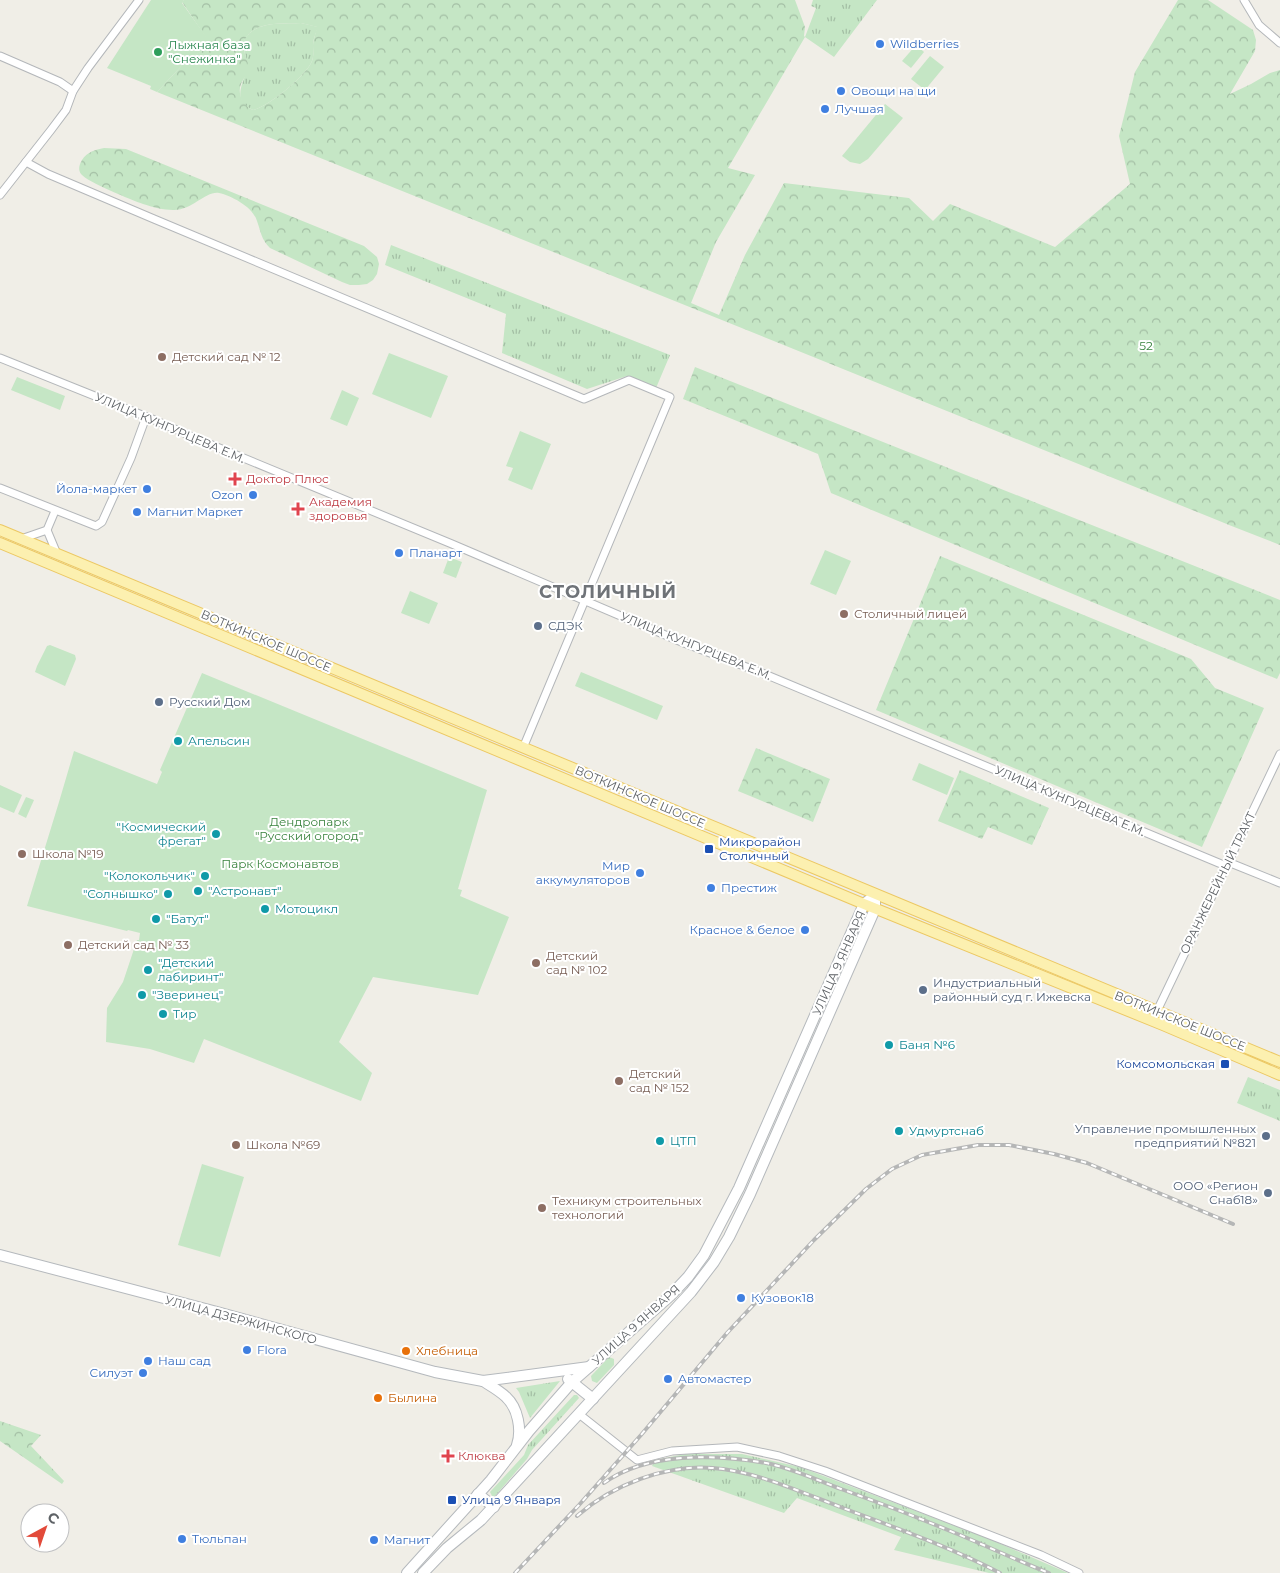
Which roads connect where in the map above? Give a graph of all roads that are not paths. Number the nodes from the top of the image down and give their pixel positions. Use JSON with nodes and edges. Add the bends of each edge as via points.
{"nodes":[{"id":1,"x":139,"y":0,"type":"edge"},
{"id":2,"x":1244,"y":0,"type":"edge"},
{"id":3,"x":1280,"y":43,"type":"edge"},
{"id":4,"x":0,"y":56,"type":"edge"},
{"id":5,"x":73,"y":92,"type":"junction"},
{"id":6,"x":26,"y":162,"type":"junction"},
{"id":7,"x":0,"y":195,"type":"edge"},
{"id":8,"x":0,"y":358,"type":"edge"},
{"id":9,"x":146,"y":417,"type":"junction"},
{"id":10,"x":0,"y":488,"type":"edge"},
{"id":11,"x":55,"y":511,"type":"junction"},
{"id":12,"x":0,"y":530,"type":"edge"},
{"id":13,"x":47,"y":530,"type":"junction"},
{"id":14,"x":21,"y":539,"type":"junction"},
{"id":15,"x":0,"y":543,"type":"edge"},
{"id":16,"x":57,"y":554,"type":"junction"},
{"id":17,"x":585,"y":600,"type":"junction"},
{"id":18,"x":523,"y":748,"type":"junction"},
{"id":19,"x":1280,"y":754,"type":"edge"},
{"id":20,"x":1227,"y":864,"type":"junction"},
{"id":21,"x":1280,"y":883,"type":"edge"},
{"id":22,"x":875,"y":895,"type":"junction"},
{"id":23,"x":864,"y":904,"type":"junction"},
{"id":24,"x":876,"y":909,"type":"junction"},
{"id":25,"x":1157,"y":1012,"type":"junction"},
{"id":26,"x":1152,"y":1022,"type":"junction"},
{"id":27,"x":1280,"y":1062,"type":"edge"},
{"id":28,"x":1280,"y":1075,"type":"edge"},
{"id":29,"x":748,"y":1169,"type":"junction"},
{"id":30,"x":759,"y":1174,"type":"junction"},
{"id":31,"x":0,"y":1255,"type":"edge"},
{"id":32,"x":590,"y":1367,"type":"junction"},
{"id":33,"x":557,"y":1371,"type":"junction"},
{"id":34,"x":484,"y":1382,"type":"junction"},
{"id":35,"x":572,"y":1382,"type":"junction"},
{"id":36,"x":593,"y":1399,"type":"junction"},
{"id":37,"x":579,"y":1414,"type":"junction"},
{"id":38,"x":514,"y":1452,"type":"junction"},
{"id":39,"x":478,"y":1494,"type":"junction"},
{"id":40,"x":494,"y":1507,"type":"junction"},
{"id":41,"x":407,"y":1573,"type":"edge"},
{"id":42,"x":423,"y":1573,"type":"edge"},
{"id":43,"x":1079,"y":1573,"type":"edge"}],
"edges":[{"from":1,"to":5,"type":"street"},
{"from":2,"to":3,"type":"street","via":[[1259,25]]},
{"from":4,"to":5,"type":"street","via":[[60,82]]},
{"from":5,"to":6,"type":"street","via":[[66,110]]},
{"from":6,"to":7,"type":"street"},
{"from":6,"to":17,"type":"street","via":[[584,399],[629,380],[670,397]]},
{"from":8,"to":9,"type":"street","name":"УЛИЦА КУНГУРЦЕВА Е.М."},
{"from":9,"to":11,"type":"street","via":[[102,522],[96,526]]},
{"from":9,"to":17,"type":"street","name":"УЛИЦА КУНГУРЦЕВА Е.М."},
{"from":10,"to":11,"type":"street"},
{"from":11,"to":13,"type":"street"},
{"from":12,"to":14,"type":"main road","name":"ВОТКИНСКОЕ ШОССЕ"},
{"from":13,"to":14,"type":"street"},
{"from":13,"to":16,"type":"street"},
{"from":14,"to":16,"type":"main road","name":"ВОТКИНСКОЕ ШОССЕ"},
{"from":15,"to":23,"type":"main road","name":"ВОТКИНСКОЕ ШОССЕ"},
{"from":16,"to":18,"type":"main road","name":"ВОТКИНСКОЕ ШОССЕ"},
{"from":17,"to":18,"type":"street"},
{"from":17,"to":20,"type":"street","name":"УЛИЦА КУНГУРЦЕВА Е.М."},
{"from":18,"to":22,"type":"main road","name":"ВОТКИНСКОЕ ШОССЕ"},
{"from":19,"to":20,"type":"street","name":"ОРАНЖЕРЕЙНЫЙ ТРАКТ"},
{"from":20,"to":21,"type":"street","name":"УЛИЦА КУНГУРЦЕВА Е.М."},
{"from":20,"to":25,"type":"street","name":"ОРАНЖЕРЕЙНЫЙ ТРАКТ"},
{"from":22,"to":23,"type":"main road","name":"УЛИЦА 9 ЯНВАРЯ"},
{"from":22,"to":24,"type":"main road","name":"УЛИЦА 9 ЯНВАРЯ"},
{"from":22,"to":25,"type":"main road","name":"ВОТКИНСКОЕ ШОССЕ"},
{"from":23,"to":24,"type":"main road","name":"ВОТКИНСКОЕ ШОССЕ"},
{"from":23,"to":29,"type":"main road","name":"УЛИЦА 9 ЯНВАРЯ"},
{"from":24,"to":26,"type":"main road","name":"ВОТКИНСКОЕ ШОССЕ"},
{"from":24,"to":30,"type":"main road","name":"УЛИЦА 9 ЯНВАРЯ"},
{"from":25,"to":26,"type":"main road"},
{"from":25,"to":27,"type":"main road","name":"ВОТКИНСКОЕ ШОССЕ"},
{"from":26,"to":28,"type":"main road","name":"ВОТКИНСКОЕ ШОССЕ"},
{"from":29,"to":30,"type":"main road"},
{"from":29,"to":32,"type":"main road","name":"УЛИЦА 9 ЯНВАРЯ","via":[[715,1236],[688,1277]]},
{"from":30,"to":36,"type":"main road","name":"УЛИЦА 9 ЯНВАРЯ","via":[[714,1262],[691,1292]]},
{"from":31,"to":34,"type":"main road","name":"УЛИЦА ДЗЕРЖИНСКОГО","via":[[436,1372]]},
{"from":32,"to":33,"type":"main road","name":"УЛИЦА ДЗЕРЖИНСКОГО"},
{"from":32,"to":35,"type":"main road","name":"УЛИЦА 9 ЯНВАРЯ"},
{"from":33,"to":34,"type":"main road","name":"УЛИЦА ДЗЕРЖИНСКОГО"},
{"from":33,"to":35,"type":"main road"},
{"from":34,"to":38,"type":"main road","name":"УЛИЦА ДЗЕРЖИНСКОГО","via":[[501,1392],[512,1405],[519,1430]]},
{"from":35,"to":36,"type":"main road"},
{"from":35,"to":38,"type":"main road","name":"УЛИЦА 9 ЯНВАРЯ"},
{"from":36,"to":37,"type":"main road","name":"УЛИЦА 9 ЯНВАРЯ"},
{"from":37,"to":40,"type":"main road","name":"УЛИЦА 9 ЯНВАРЯ"},
{"from":37,"to":43,"type":"street","via":[[637,1460],[672,1451],[737,1447],[778,1456],[1032,1551]]},
{"from":38,"to":39,"type":"main road","name":"УЛИЦА 9 ЯНВАРЯ"},
{"from":39,"to":40,"type":"main road"},
{"from":39,"to":41,"type":"main road","name":"УЛИЦА 9 ЯНВАРЯ"},
{"from":40,"to":42,"type":"main road","name":"УЛИЦА 9 ЯНВАРЯ"}]}
